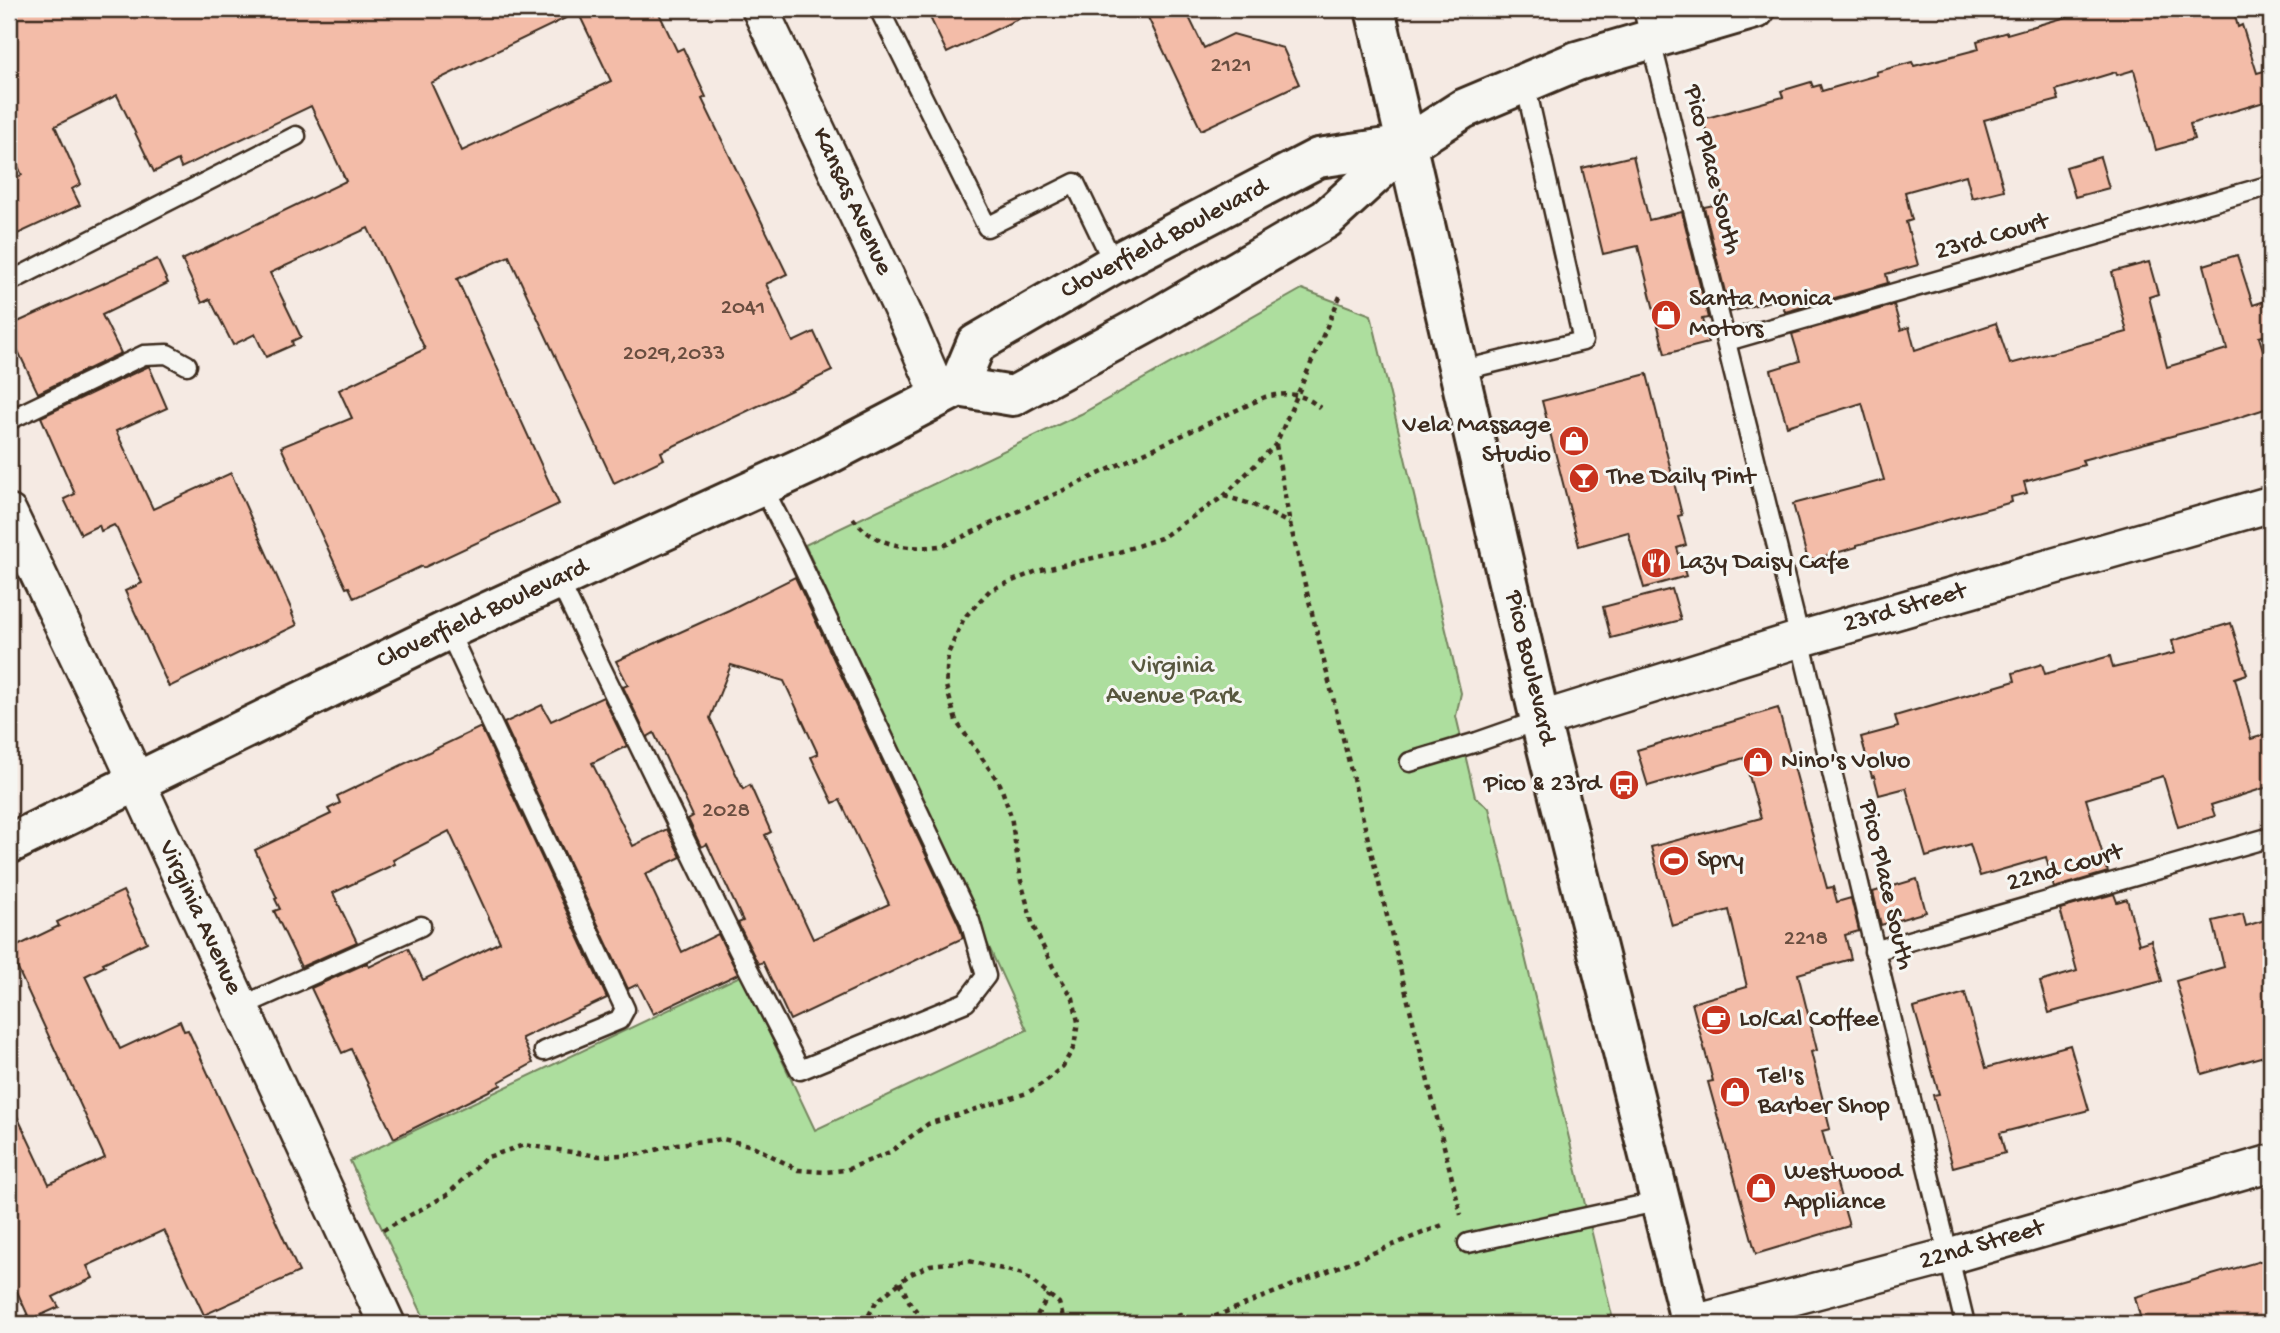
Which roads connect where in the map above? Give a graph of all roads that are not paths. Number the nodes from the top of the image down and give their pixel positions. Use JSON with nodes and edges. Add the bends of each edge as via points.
{"nodes":[{"id":1,"x":760,"y":9,"type":"edge"},
{"id":2,"x":879,"y":9,"type":"edge"},
{"id":3,"x":1375,"y":9,"type":"edge"},
{"id":4,"x":1755,"y":9,"type":"edge"},
{"id":5,"x":1647,"y":24,"type":"edge"},
{"id":6,"x":1525,"y":83,"type":"junction"},
{"id":7,"x":296,"y":136,"type":"dead end"},
{"id":8,"x":1407,"y":145,"type":"junction"},
{"id":9,"x":2271,"y":185,"type":"edge"},
{"id":10,"x":1114,"y":264,"type":"junction"},
{"id":11,"x":9,"y":282,"type":"edge"},
{"id":12,"x":1727,"y":341,"type":"junction"},
{"id":13,"x":187,"y":365,"type":"dead end"},
{"id":14,"x":1459,"y":371,"type":"junction"},
{"id":15,"x":949,"y":392,"type":"junction"},
{"id":16,"x":9,"y":420,"type":"edge"},
{"id":17,"x":762,"y":486,"type":"junction"},
{"id":18,"x":2271,"y":504,"type":"edge"},
{"id":19,"x":9,"y":513,"type":"edge"},
{"id":20,"x":558,"y":579,"type":"junction"},
{"id":21,"x":448,"y":630,"type":"junction"},
{"id":22,"x":1800,"y":639,"type":"junction"},
{"id":23,"x":1540,"y":720,"type":"junction"},
{"id":24,"x":1410,"y":762,"type":"dead end"},
{"id":25,"x":136,"y":782,"type":"junction"},
{"id":26,"x":2271,"y":837,"type":"edge"},
{"id":27,"x":9,"y":844,"type":"edge"},
{"id":28,"x":421,"y":926,"type":"dead end"},
{"id":29,"x":1874,"y":951,"type":"junction"},
{"id":30,"x":240,"y":1007,"type":"junction"},
{"id":31,"x":544,"y":1051,"type":"dead end"},
{"id":32,"x":2271,"y":1163,"type":"edge"},
{"id":33,"x":1661,"y":1201,"type":"junction"},
{"id":34,"x":1468,"y":1243,"type":"road end"},
{"id":35,"x":1949,"y":1256,"type":"junction"},
{"id":36,"x":387,"y":1324,"type":"edge"},
{"id":37,"x":1691,"y":1324,"type":"edge"},
{"id":38,"x":1965,"y":1324,"type":"edge"}],
"edges":[{"from":1,"to":15,"type":"street","name":"Kansas Avenue","via":[[909,325]]},
{"from":2,"to":10,"type":"lane","via":[[987,227],[1075,183]]},
{"from":3,"to":8,"type":"main road","name":"Pico Boulevard"},
{"from":4,"to":5,"type":"main road","name":"Cloverfield Boulevard"},
{"from":5,"to":6,"type":"main road","name":"Cloverfield Boulevard"},
{"from":5,"to":12,"type":"lane","name":"Pico Place South"},
{"from":6,"to":8,"type":"main road","name":"Cloverfield Boulevard","via":[[1463,109]]},
{"from":6,"to":14,"type":"lane","via":[[1583,341]]},
{"from":7,"to":11,"type":"lane"},
{"from":8,"to":10,"type":"main road","name":"Cloverfield Boulevard","via":[[1318,158]]},
{"from":8,"to":14,"type":"main road","name":"Pico Boulevard"},
{"from":8,"to":15,"type":"main road","name":"Cloverfield Boulevard","via":[[1326,219],[1064,369],[1013,396]]},
{"from":9,"to":12,"type":"lane","name":"23rd Court"},
{"from":10,"to":15,"type":"main road","name":"Cloverfield Boulevard","via":[[976,345]]},
{"from":12,"to":22,"type":"lane","name":"Pico Place South"},
{"from":13,"to":16,"type":"lane","via":[[167,355],[144,355]]},
{"from":14,"to":23,"type":"main road","name":"Pico Boulevard"},
{"from":15,"to":17,"type":"main road","name":"Cloverfield Boulevard"},
{"from":17,"to":20,"type":"main road","name":"Cloverfield Boulevard"},
{"from":17,"to":20,"type":"lane","via":[[970,921],[986,976],[966,1002],[800,1070]]},
{"from":18,"to":22,"type":"street","name":"23rd Street"},
{"from":19,"to":25,"type":"street","name":"Virginia Avenue"},
{"from":20,"to":21,"type":"main road","name":"Cloverfield Boulevard"},
{"from":21,"to":25,"type":"main road","name":"Cloverfield Boulevard"},
{"from":21,"to":31,"type":"lane","via":[[625,1009],[619,1020]]},
{"from":22,"to":23,"type":"street","name":"23rd Street"},
{"from":22,"to":29,"type":"lane","name":"Pico Place South"},
{"from":23,"to":24,"type":"lane"},
{"from":23,"to":33,"type":"main road","name":"Pico Boulevard"},
{"from":25,"to":27,"type":"main road","name":"Cloverfield Boulevard"},
{"from":25,"to":30,"type":"street","name":"Virginia Avenue"},
{"from":26,"to":29,"type":"lane","name":"22nd Court"},
{"from":28,"to":30,"type":"lane"},
{"from":29,"to":35,"type":"lane","name":"Pico Place South"},
{"from":30,"to":36,"type":"street","name":"Virginia Avenue"},
{"from":32,"to":35,"type":"street","name":"22nd Street"},
{"from":33,"to":34,"type":"lane"},
{"from":33,"to":37,"type":"main road","name":"Pico Boulevard"},
{"from":35,"to":37,"type":"street","name":"22nd Street"},
{"from":35,"to":38,"type":"lane","name":"Pico Place South"}]}
